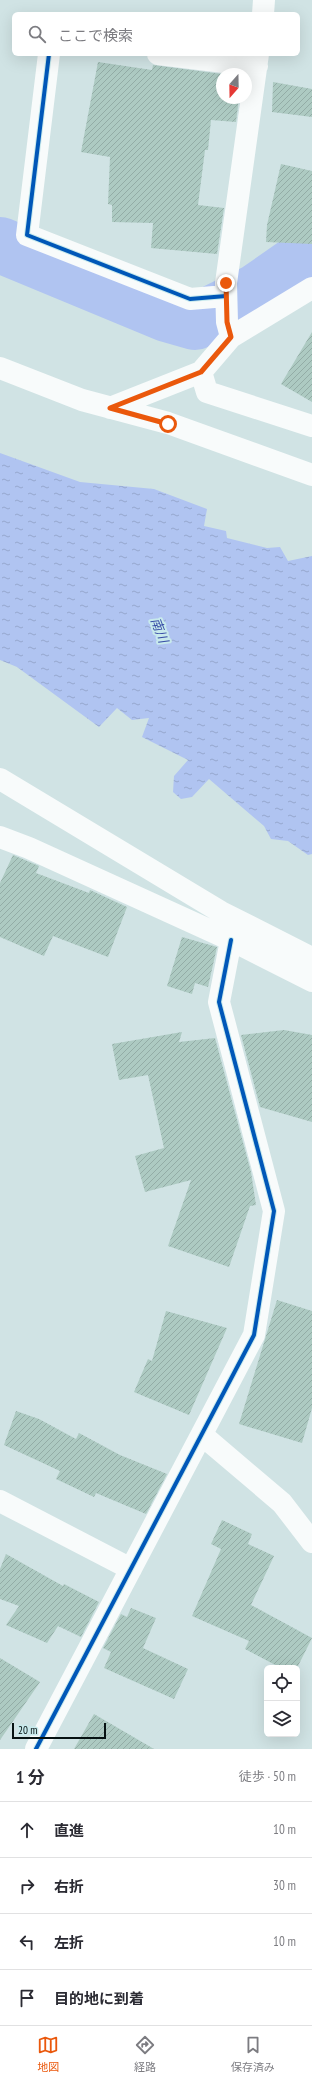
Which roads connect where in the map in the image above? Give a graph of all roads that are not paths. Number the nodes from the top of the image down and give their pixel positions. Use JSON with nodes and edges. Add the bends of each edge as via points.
{"nodes":[{"id":1,"x":264,"y":0,"type":"edge"},
{"id":2,"x":263,"y":12,"type":"edge"},
{"id":3,"x":49,"y":56,"type":"edge"},
{"id":4,"x":191,"y":56,"type":"edge"},
{"id":5,"x":257,"y":60,"type":"edge"},
{"id":6,"x":312,"y":288,"type":"edge"},
{"id":7,"x":226,"y":290,"type":"junction"},
{"id":8,"x":229,"y":330,"type":"junction"},
{"id":9,"x":0,"y":368,"type":"edge"},
{"id":10,"x":201,"y":372,"type":"junction"},
{"id":11,"x":110,"y":408,"type":"junction"},
{"id":12,"x":312,"y":426,"type":"edge"},
{"id":13,"x":312,"y":475,"type":"edge"},
{"id":14,"x":0,"y":779,"type":"edge"},
{"id":15,"x":0,"y":822,"type":"edge"},
{"id":16,"x":0,"y":837,"type":"edge"},
{"id":17,"x":29,"y":848,"type":"junction"},
{"id":18,"x":231,"y":940,"type":"junction"},
{"id":19,"x":312,"y":958,"type":"edge"},
{"id":20,"x":312,"y":981,"type":"edge"},
{"id":21,"x":202,"y":1435,"type":"junction"},
{"id":22,"x":0,"y":1501,"type":"edge"},
{"id":23,"x":312,"y":1542,"type":"edge"},
{"id":24,"x":131,"y":1569,"type":"junction"},
{"id":25,"x":36,"y":1749,"type":"edge"}],
"edges":[{"from":1,"to":2,"type":"street"},
{"from":3,"to":7,"type":"street","via":[[27,235],[190,299]]},
{"from":4,"to":5,"type":"street"},
{"from":5,"to":7,"type":"street"},
{"from":6,"to":8,"type":"street"},
{"from":7,"to":8,"type":"street"},
{"from":8,"to":10,"type":"street"},
{"from":9,"to":11,"type":"street","via":[[82,400]]},
{"from":10,"to":11,"type":"street"},
{"from":10,"to":12,"type":"street","via":[[207,392]]},
{"from":11,"to":13,"type":"street","via":[[168,424]]},
{"from":14,"to":19,"type":"street","via":[[221,912]]},
{"from":15,"to":17,"type":"street"},
{"from":16,"to":17,"type":"street"},
{"from":17,"to":18,"type":"street"},
{"from":18,"to":20,"type":"street"},
{"from":18,"to":21,"type":"street","via":[[219,1002],[274,1211],[254,1335]]},
{"from":21,"to":23,"type":"street","via":[[282,1503]]},
{"from":21,"to":24,"type":"street"},
{"from":22,"to":24,"type":"street"},
{"from":24,"to":25,"type":"street"}]}
